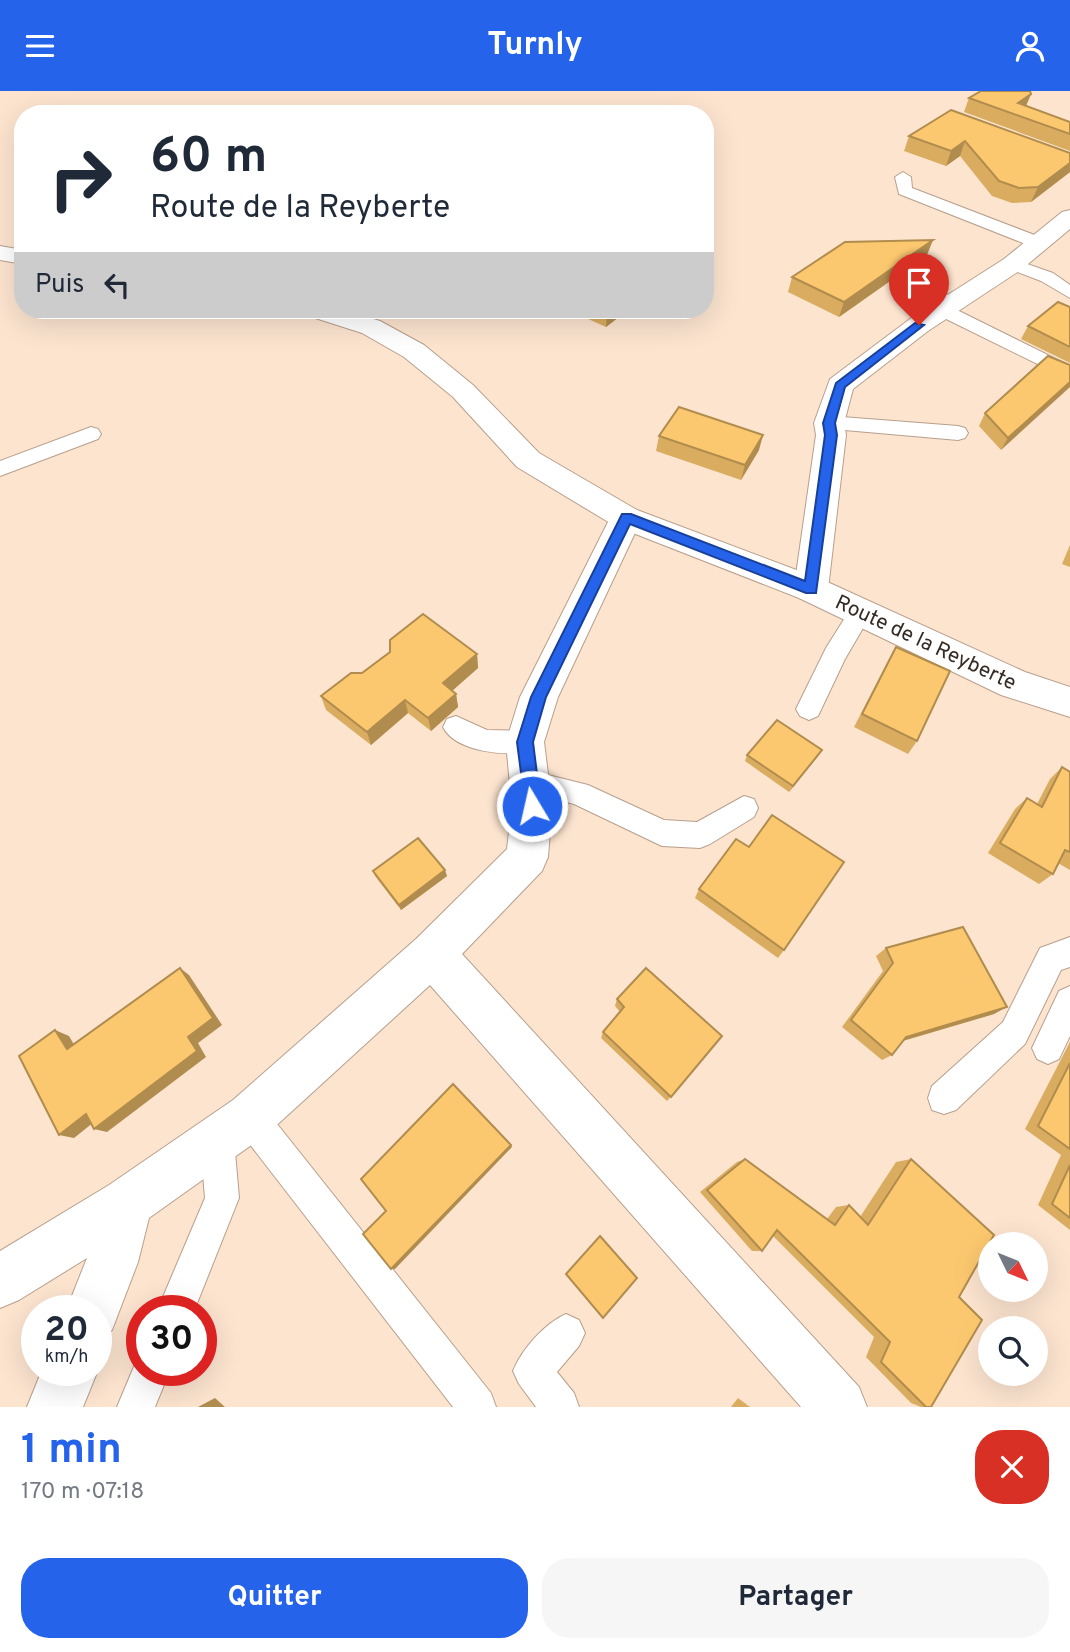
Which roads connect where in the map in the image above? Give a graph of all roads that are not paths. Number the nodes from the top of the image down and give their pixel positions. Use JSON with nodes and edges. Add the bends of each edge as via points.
{"nodes":[{"id":1,"x":903,"y":177,"type":"dead end"},
{"id":2,"x":1070,"y":217,"type":"edge"},
{"id":3,"x":1039,"y":243,"type":"junction"},
{"id":4,"x":1013,"y":264,"type":"junction"},
{"id":5,"x":916,"y":276,"type":"dead end"},
{"id":6,"x":1070,"y":293,"type":"edge"},
{"id":7,"x":946,"y":307,"type":"junction"},
{"id":8,"x":346,"y":319,"type":"edge"},
{"id":9,"x":1070,"y":373,"type":"edge"},
{"id":10,"x":829,"y":423,"type":"junction"},
{"id":11,"x":958,"y":433,"type":"dead end"},
{"id":12,"x":91,"y":434,"type":"dead end"},
{"id":13,"x":0,"y":469,"type":"edge"},
{"id":14,"x":626,"y":518,"type":"junction"},
{"id":15,"x":811,"y":589,"type":"junction"},
{"id":16,"x":861,"y":611,"type":"junction"},
{"id":17,"x":1070,"y":702,"type":"edge"},
{"id":18,"x":809,"y":709,"type":"dead end"},
{"id":19,"x":456,"y":727,"type":"dead end"},
{"id":20,"x":525,"y":742,"type":"junction"},
{"id":21,"x":528,"y":782,"type":"junction"},
{"id":22,"x":744,"y":809,"type":"dead end"},
{"id":23,"x":1070,"y":951,"type":"edge"},
{"id":24,"x":432,"y":954,"type":"junction"},
{"id":25,"x":1070,"y":1002,"type":"edge"},
{"id":26,"x":1048,"y":1048,"type":"dead end"},
{"id":27,"x":943,"y":1098,"type":"dead end"},
{"id":28,"x":234,"y":1129,"type":"junction"},
{"id":29,"x":127,"y":1203,"type":"junction"},
{"id":30,"x":0,"y":1281,"type":"edge"},
{"id":31,"x":99,"y":1295,"type":"edge"},
{"id":32,"x":182,"y":1295,"type":"edge"},
{"id":33,"x":566,"y":1333,"type":"dead end"},
{"id":34,"x":64,"y":1386,"type":"edge"},
{"id":35,"x":145,"y":1386,"type":"edge"},
{"id":36,"x":55,"y":1407,"type":"edge"},
{"id":37,"x":136,"y":1407,"type":"edge"},
{"id":38,"x":477,"y":1407,"type":"edge"},
{"id":39,"x":560,"y":1407,"type":"edge"},
{"id":40,"x":839,"y":1407,"type":"edge"}],
"edges":[{"from":1,"to":3,"type":"lane","via":[[905,191]]},
{"from":2,"to":3,"type":"street"},
{"from":3,"to":4,"type":"street"},
{"from":4,"to":6,"type":"lane"},
{"from":4,"to":7,"type":"street"},
{"from":5,"to":7,"type":"lane"},
{"from":7,"to":9,"type":"lane"},
{"from":7,"to":10,"type":"street","via":[[840,385]]},
{"from":8,"to":14,"type":"street","name":"Route de la Reyberte","via":[[414,351],[463,391],[528,460]]},
{"from":10,"to":11,"type":"lane"},
{"from":10,"to":15,"type":"street"},
{"from":12,"to":13,"type":"lane"},
{"from":14,"to":15,"type":"street","name":"Route de la Reyberte"},
{"from":14,"to":20,"type":"street","via":[[539,697]]},
{"from":15,"to":16,"type":"street","name":"Route de la Reyberte"},
{"from":16,"to":17,"type":"street","name":"Route de la Reyberte","via":[[1014,684]]},
{"from":16,"to":18,"type":"lane"},
{"from":19,"to":20,"type":"lane","via":[[484,741]]},
{"from":20,"to":21,"type":"street"},
{"from":21,"to":22,"type":"lane","via":[[578,793],[662,833],[700,835]]},
{"from":21,"to":24,"type":"street","via":[[532,806],[527,857]]},
{"from":23,"to":27,"type":"lane","via":[[1051,959],[1014,1033]]},
{"from":24,"to":28,"type":"street"},
{"from":24,"to":40,"type":"street"},
{"from":25,"to":26,"type":"lane"},
{"from":28,"to":29,"type":"street"},
{"from":28,"to":32,"type":"lane","via":[[222,1198]]},
{"from":28,"to":38,"type":"lane"},
{"from":29,"to":30,"type":"street"},
{"from":29,"to":31,"type":"street"},
{"from":33,"to":39,"type":"lane","via":[[532,1371]]},
{"from":34,"to":36,"type":"street"},
{"from":35,"to":37,"type":"lane"}]}
